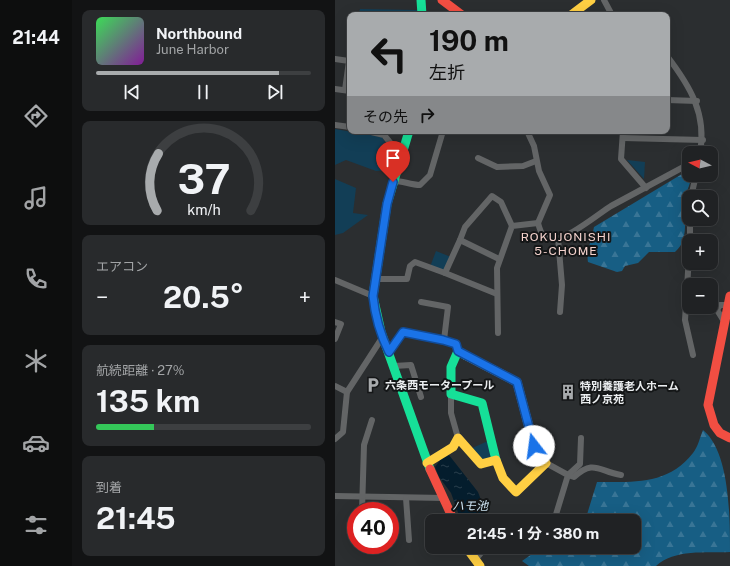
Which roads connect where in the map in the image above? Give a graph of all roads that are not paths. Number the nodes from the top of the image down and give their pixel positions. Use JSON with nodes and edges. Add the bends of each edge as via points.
{"nodes":[{"id":1,"x":421,"y":0,"type":"edge"},
{"id":2,"x":442,"y":0,"type":"edge"},
{"id":3,"x":591,"y":0,"type":"edge"},
{"id":4,"x":604,"y":0,"type":"edge"},
{"id":5,"x":423,"y":12,"type":"edge"},
{"id":6,"x":459,"y":12,"type":"edge"},
{"id":7,"x":575,"y":12,"type":"edge"},
{"id":8,"x":610,"y":12,"type":"edge"},
{"id":9,"x":335,"y":59,"type":"edge"},
{"id":10,"x":347,"y":61,"type":"edge"},
{"id":11,"x":670,"y":65,"type":"edge"},
{"id":12,"x":335,"y":89,"type":"edge"},
{"id":13,"x":347,"y":91,"type":"edge"},
{"id":14,"x":670,"y":100,"type":"edge"},
{"id":15,"x":697,"y":102,"type":"junction"},
{"id":16,"x":335,"y":125,"type":"edge"},
{"id":17,"x":347,"y":127,"type":"edge"},
{"id":18,"x":380,"y":134,"type":"edge"},
{"id":19,"x":408,"y":134,"type":"edge"},
{"id":20,"x":442,"y":134,"type":"edge"},
{"id":21,"x":529,"y":134,"type":"edge"},
{"id":22,"x":623,"y":134,"type":"edge"},
{"id":23,"x":623,"y":138,"type":"junction"},
{"id":24,"x":703,"y":140,"type":"junction"},
{"id":25,"x":702,"y":146,"type":"edge"},
{"id":26,"x":401,"y":156,"type":"junction"},
{"id":27,"x":478,"y":158,"type":"dead end"},
{"id":28,"x":536,"y":161,"type":"junction"},
{"id":29,"x":682,"y":168,"type":"edge"},
{"id":30,"x":393,"y":182,"type":"junction"},
{"id":31,"x":646,"y":188,"type":"junction"},
{"id":32,"x":538,"y":223,"type":"junction"},
{"id":33,"x":512,"y":226,"type":"junction"},
{"id":34,"x":558,"y":238,"type":"junction"},
{"id":35,"x":460,"y":240,"type":"junction"},
{"id":36,"x":499,"y":259,"type":"junction"},
{"id":37,"x":688,"y":270,"type":"edge"},
{"id":38,"x":445,"y":273,"type":"junction"},
{"id":39,"x":376,"y":279,"type":"junction"},
{"id":40,"x":335,"y":280,"type":"edge"},
{"id":41,"x":497,"y":294,"type":"junction"},
{"id":42,"x":373,"y":296,"type":"junction"},
{"id":43,"x":729,"y":300,"type":"edge"},
{"id":44,"x":421,"y":302,"type":"dead end"},
{"id":45,"x":560,"y":312,"type":"dead end"},
{"id":46,"x":335,"y":322,"type":"edge"},
{"id":47,"x":498,"y":333,"type":"dead end"},
{"id":48,"x":382,"y":338,"type":"junction"},
{"id":49,"x":335,"y":339,"type":"edge"},
{"id":50,"x":443,"y":340,"type":"junction"},
{"id":51,"x":458,"y":351,"type":"junction"},
{"id":52,"x":389,"y":352,"type":"junction"},
{"id":53,"x":693,"y":355,"type":"dead end"},
{"id":54,"x":394,"y":366,"type":"junction"},
{"id":55,"x":335,"y":386,"type":"edge"},
{"id":56,"x":347,"y":392,"type":"junction"},
{"id":57,"x":451,"y":394,"type":"junction"},
{"id":58,"x":421,"y":397,"type":"dead end"},
{"id":59,"x":372,"y":420,"type":"dead end"},
{"id":60,"x":458,"y":438,"type":"junction"},
{"id":61,"x":581,"y":438,"type":"dead end"},
{"id":62,"x":730,"y":438,"type":"edge"},
{"id":63,"x":335,"y":439,"type":"edge"},
{"id":64,"x":497,"y":460,"type":"junction"},
{"id":65,"x":427,"y":463,"type":"junction"},
{"id":66,"x":546,"y":463,"type":"junction"},
{"id":67,"x":567,"y":475,"type":"junction"},
{"id":68,"x":621,"y":475,"type":"dead end"},
{"id":69,"x":335,"y":496,"type":"edge"},
{"id":70,"x":361,"y":496,"type":"junction"},
{"id":71,"x":406,"y":498,"type":"junction"},
{"id":72,"x":444,"y":498,"type":"junction"},
{"id":73,"x":361,"y":502,"type":"edge"},
{"id":74,"x":452,"y":514,"type":"edge"},
{"id":75,"x":556,"y":514,"type":"edge"},
{"id":76,"x":409,"y":540,"type":"dead end"},
{"id":77,"x":471,"y":554,"type":"edge"},
{"id":78,"x":482,"y":554,"type":"edge"},
{"id":79,"x":477,"y":563,"type":"edge"}],
"edges":[{"from":1,"to":5,"type":"street"},
{"from":2,"to":6,"type":"street"},
{"from":3,"to":7,"type":"street"},
{"from":4,"to":8,"type":"street"},
{"from":9,"to":10,"type":"street"},
{"from":11,"to":15,"type":"street","via":[[683,77]]},
{"from":12,"to":13,"type":"street"},
{"from":14,"to":15,"type":"street"},
{"from":15,"to":24,"type":"street"},
{"from":16,"to":17,"type":"street"},
{"from":18,"to":26,"type":"street","via":[[384,135]]},
{"from":19,"to":26,"type":"street"},
{"from":20,"to":30,"type":"street","via":[[430,175],[420,185]]},
{"from":21,"to":28,"type":"street"},
{"from":22,"to":23,"type":"street"},
{"from":23,"to":24,"type":"street"},
{"from":23,"to":31,"type":"street","via":[[621,158]]},
{"from":24,"to":25,"type":"street"},
{"from":26,"to":30,"type":"street"},
{"from":27,"to":28,"type":"street","via":[[497,167],[523,166]]},
{"from":28,"to":32,"type":"street","via":[[550,195]]},
{"from":29,"to":31,"type":"street"},
{"from":30,"to":39,"type":"street","via":[[387,204]]},
{"from":31,"to":34,"type":"street"},
{"from":32,"to":33,"type":"street"},
{"from":32,"to":34,"type":"street","via":[[545,237],[551,240]]},
{"from":33,"to":35,"type":"street","via":[[501,202],[492,196],[465,226]]},
{"from":33,"to":36,"type":"street"},
{"from":34,"to":45,"type":"street","via":[[562,285]]},
{"from":35,"to":36,"type":"street"},
{"from":35,"to":38,"type":"street"},
{"from":36,"to":41,"type":"street"},
{"from":37,"to":53,"type":"street","via":[[685,320]]},
{"from":38,"to":39,"type":"street","via":[[415,262],[410,266],[407,279]]},
{"from":38,"to":41,"type":"street"},
{"from":39,"to":42,"type":"street"},
{"from":40,"to":42,"type":"street"},
{"from":41,"to":47,"type":"street"},
{"from":42,"to":48,"type":"street"},
{"from":43,"to":62,"type":"street","via":[[709,405],[709,417],[713,426]]},
{"from":44,"to":50,"type":"street","via":[[448,307]]},
{"from":46,"to":49,"type":"street","via":[[341,324]]},
{"from":48,"to":52,"type":"street"},
{"from":48,"to":56,"type":"street"},
{"from":50,"to":51,"type":"street","via":[[456,344]]},
{"from":50,"to":52,"type":"street","via":[[403,332]]},
{"from":51,"to":57,"type":"street","via":[[451,367]]},
{"from":51,"to":66,"type":"street","via":[[517,382],[534,446]]},
{"from":52,"to":54,"type":"street"},
{"from":54,"to":58,"type":"street","via":[[411,365]]},
{"from":54,"to":65,"type":"street"},
{"from":55,"to":56,"type":"street"},
{"from":56,"to":63,"type":"street","via":[[343,432]]},
{"from":57,"to":60,"type":"street","via":[[451,413]]},
{"from":57,"to":64,"type":"street","via":[[482,403]]},
{"from":59,"to":70,"type":"street","via":[[364,445]]},
{"from":60,"to":64,"type":"street","via":[[481,464]]},
{"from":60,"to":65,"type":"street","via":[[453,447]]},
{"from":61,"to":67,"type":"street","via":[[580,464]]},
{"from":64,"to":66,"type":"street","via":[[503,478],[516,492]]},
{"from":65,"to":72,"type":"street"},
{"from":66,"to":67,"type":"street"},
{"from":67,"to":68,"type":"street","via":[[574,477],[588,466]]},
{"from":67,"to":75,"type":"street"},
{"from":69,"to":70,"type":"street"},
{"from":70,"to":71,"type":"street"},
{"from":70,"to":73,"type":"street"},
{"from":71,"to":72,"type":"street"},
{"from":71,"to":76,"type":"street"},
{"from":72,"to":74,"type":"street"},
{"from":77,"to":79,"type":"street"},
{"from":78,"to":79,"type":"street"}]}
